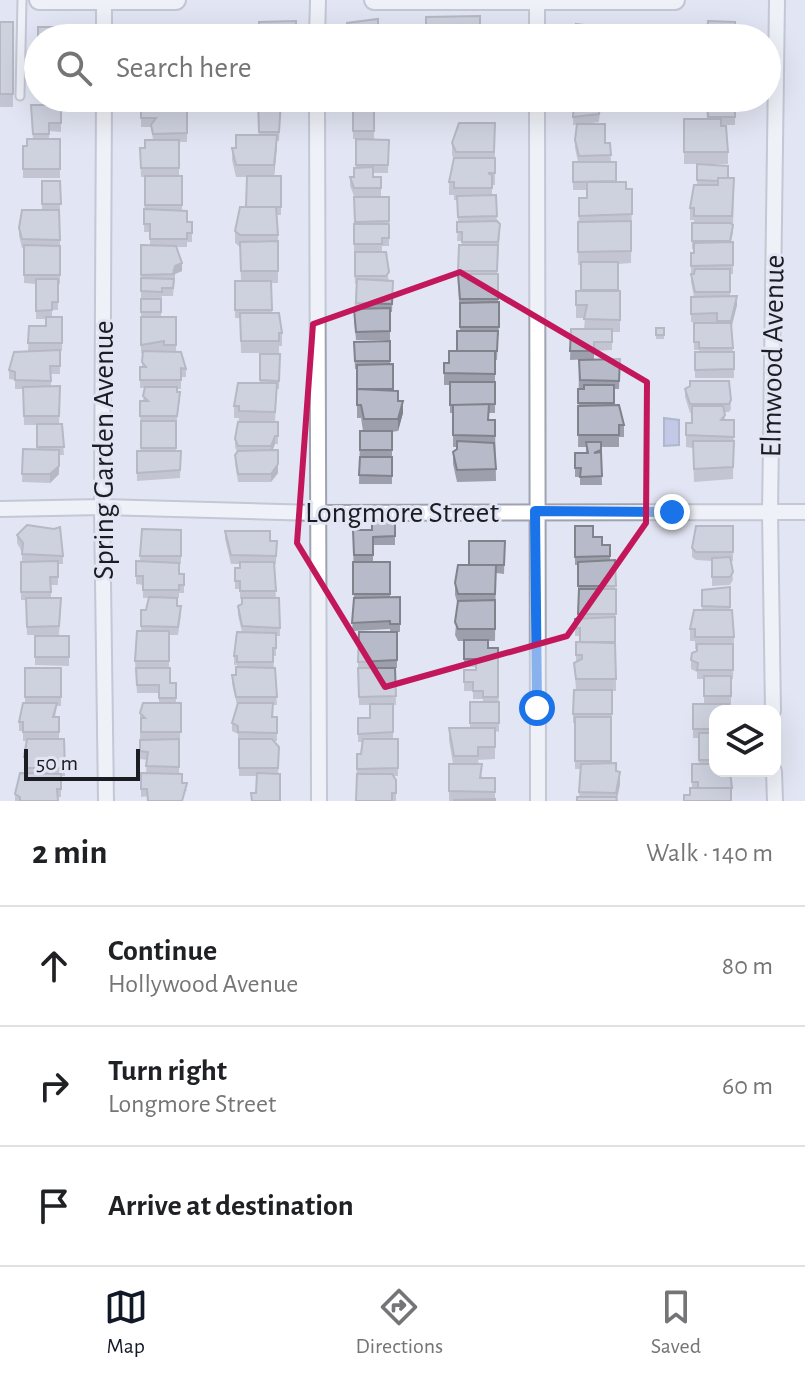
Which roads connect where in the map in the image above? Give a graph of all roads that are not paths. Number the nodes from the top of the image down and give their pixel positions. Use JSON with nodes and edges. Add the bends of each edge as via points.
{"nodes":[{"id":1,"x":22,"y":0,"type":"edge"},
{"id":2,"x":39,"y":0,"type":"edge"},
{"id":3,"x":104,"y":0,"type":"edge"},
{"id":4,"x":176,"y":0,"type":"edge"},
{"id":5,"x":318,"y":0,"type":"edge"},
{"id":6,"x":374,"y":0,"type":"edge"},
{"id":7,"x":381,"y":0,"type":"edge"},
{"id":8,"x":675,"y":0,"type":"edge"},
{"id":9,"x":777,"y":0,"type":"edge"},
{"id":10,"x":537,"y":1,"type":"edge"},
{"id":11,"x":104,"y":24,"type":"edge"},
{"id":12,"x":317,"y":24,"type":"edge"},
{"id":13,"x":537,"y":24,"type":"edge"},
{"id":14,"x":777,"y":24,"type":"edge"},
{"id":15,"x":20,"y":96,"type":"dead end"},
{"id":16,"x":104,"y":112,"type":"edge"},
{"id":17,"x":317,"y":112,"type":"edge"},
{"id":18,"x":537,"y":112,"type":"edge"},
{"id":19,"x":775,"y":112,"type":"edge"},
{"id":20,"x":102,"y":507,"type":"junction"},
{"id":21,"x":0,"y":509,"type":"edge"},
{"id":22,"x":535,"y":511,"type":"junction"},
{"id":23,"x":805,"y":512,"type":"edge"},
{"id":24,"x":316,"y":513,"type":"junction"},
{"id":25,"x":770,"y":513,"type":"junction"},
{"id":26,"x":773,"y":705,"type":"edge"},
{"id":27,"x":774,"y":777,"type":"edge"},
{"id":28,"x":106,"y":801,"type":"edge"},
{"id":29,"x":319,"y":801,"type":"edge"},
{"id":30,"x":538,"y":801,"type":"edge"},
{"id":31,"x":775,"y":801,"type":"edge"}],
"edges":[{"from":1,"to":15,"type":"lane"},
{"from":2,"to":3,"type":"street"},
{"from":3,"to":4,"type":"street"},
{"from":3,"to":11,"type":"street"},
{"from":5,"to":12,"type":"street"},
{"from":6,"to":7,"type":"street"},
{"from":7,"to":10,"type":"street"},
{"from":8,"to":10,"type":"street"},
{"from":9,"to":14,"type":"street","name":"Elmwood Avenue"},
{"from":10,"to":13,"type":"street"},
{"from":16,"to":20,"type":"street","name":"Spring Garden Avenue"},
{"from":17,"to":24,"type":"street"},
{"from":18,"to":22,"type":"street"},
{"from":19,"to":25,"type":"street","name":"Elmwood Avenue"},
{"from":20,"to":21,"type":"street","name":"Longmore Street"},
{"from":20,"to":24,"type":"street","name":"Longmore Street"},
{"from":20,"to":28,"type":"street","name":"Spring Garden Avenue"},
{"from":22,"to":24,"type":"street","name":"Longmore Street"},
{"from":22,"to":25,"type":"street","name":"Longmore Street"},
{"from":22,"to":30,"type":"street"},
{"from":23,"to":25,"type":"street","name":"Longmore Street"},
{"from":24,"to":29,"type":"street"},
{"from":25,"to":26,"type":"street","name":"Elmwood Avenue"},
{"from":27,"to":31,"type":"street"}]}
